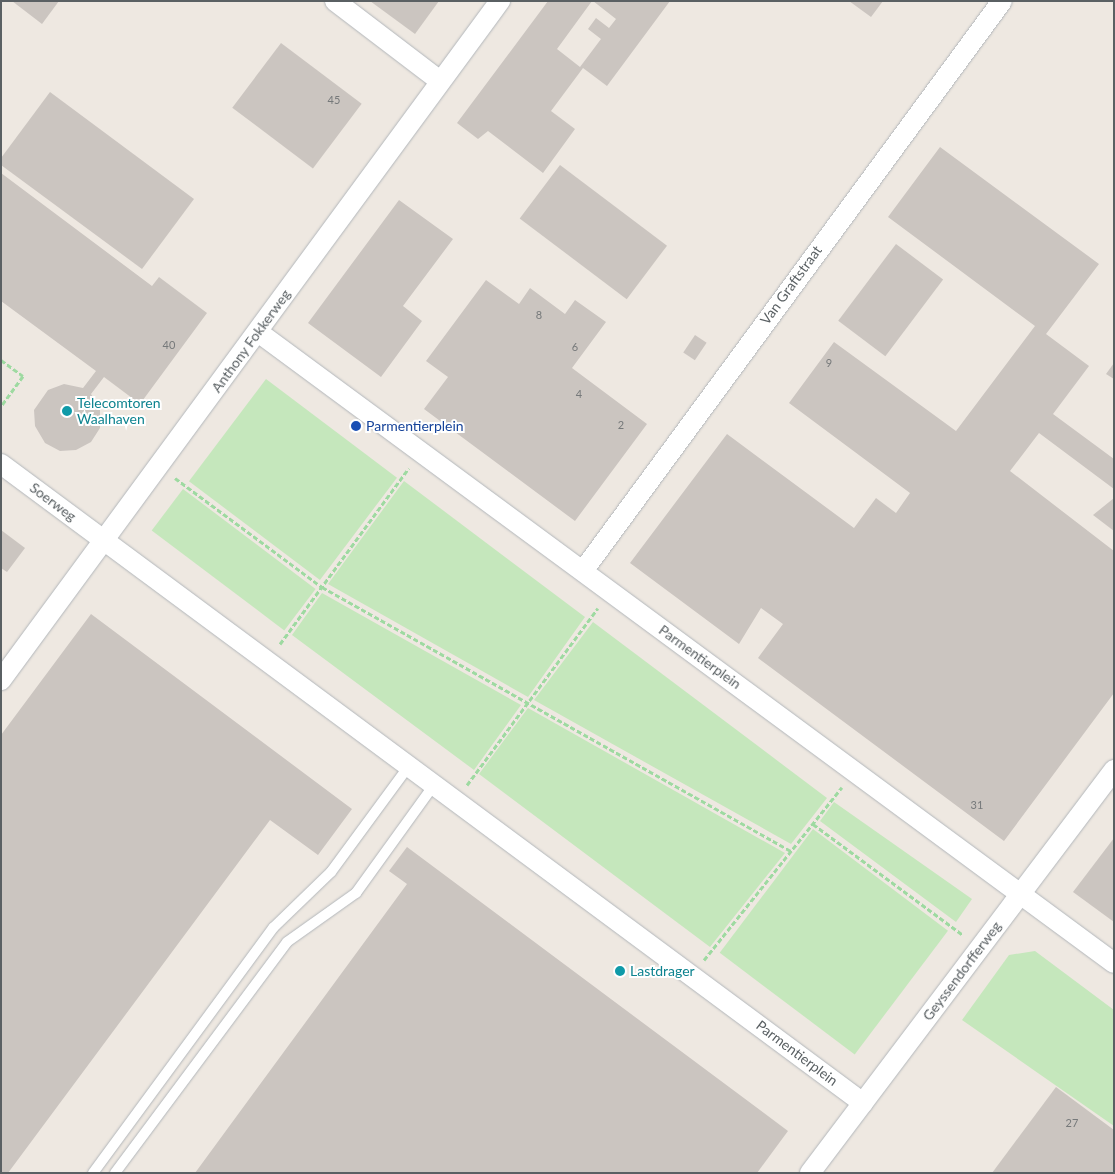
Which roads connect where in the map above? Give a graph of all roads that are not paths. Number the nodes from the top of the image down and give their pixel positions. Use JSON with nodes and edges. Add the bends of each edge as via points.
{"nodes":[{"id":1,"x":335,"y":1,"type":"edge"},
{"id":2,"x":500,"y":1,"type":"edge"},
{"id":3,"x":1002,"y":1,"type":"edge"},
{"id":4,"x":440,"y":81,"type":"junction"},
{"id":5,"x":258,"y":332,"type":"junction"},
{"id":6,"x":1,"y":464,"type":"edge"},
{"id":7,"x":104,"y":540,"type":"junction"},
{"id":8,"x":583,"y":571,"type":"junction"},
{"id":9,"x":1,"y":680,"type":"edge"},
{"id":10,"x":409,"y":766,"type":"junction"},
{"id":11,"x":1114,"y":770,"type":"edge"},
{"id":12,"x":434,"y":785,"type":"junction"},
{"id":13,"x":1021,"y":894,"type":"junction"},
{"id":14,"x":1114,"y":963,"type":"edge"},
{"id":15,"x":863,"y":1103,"type":"junction"},
{"id":16,"x":93,"y":1173,"type":"edge"},
{"id":17,"x":115,"y":1173,"type":"edge"},
{"id":18,"x":810,"y":1173,"type":"edge"}],
"edges":[{"from":1,"to":4,"type":"street"},
{"from":2,"to":4,"type":"street","name":"Anthony Fokkerweg"},
{"from":3,"to":8,"type":"street","name":"Van Graftstraat"},
{"from":4,"to":5,"type":"street","name":"Anthony Fokkerweg"},
{"from":5,"to":7,"type":"street","name":"Anthony Fokkerweg"},
{"from":5,"to":8,"type":"street","name":"Parmentierplein"},
{"from":6,"to":7,"type":"street","name":"Soerweg"},
{"from":7,"to":9,"type":"street","name":"Anthony Fokkerweg"},
{"from":7,"to":10,"type":"street","name":"Parmentierplein"},
{"from":8,"to":13,"type":"street","name":"Parmentierplein"},
{"from":10,"to":12,"type":"street","name":"Parmentierplein"},
{"from":10,"to":16,"type":"lane","via":[[331,872],[274,927]]},
{"from":11,"to":13,"type":"street","name":"Geyssendorfferweg"},
{"from":12,"to":15,"type":"street","name":"Parmentierplein"},
{"from":12,"to":17,"type":"lane","via":[[356,893],[287,942]]},
{"from":13,"to":14,"type":"street","name":"Parmentierplein"},
{"from":13,"to":15,"type":"street","name":"Geyssendorfferweg"},
{"from":15,"to":18,"type":"street","name":"Geyssendorfferweg"}]}
